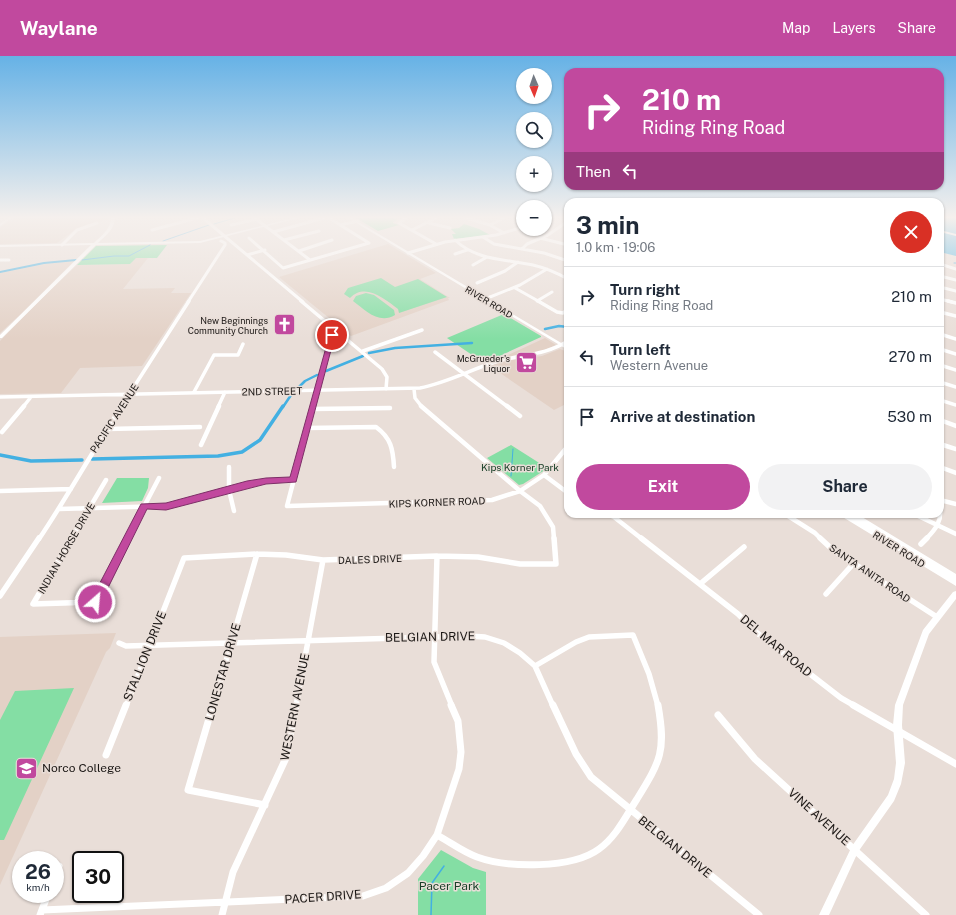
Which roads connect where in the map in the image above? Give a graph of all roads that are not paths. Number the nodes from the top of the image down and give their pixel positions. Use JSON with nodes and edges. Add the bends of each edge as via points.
{"nodes":[{"id":1,"x":81,"y":258,"type":"edge"},
{"id":2,"x":217,"y":258,"type":"edge"},
{"id":3,"x":251,"y":258,"type":"edge"},
{"id":4,"x":273,"y":258,"type":"edge"},
{"id":5,"x":317,"y":258,"type":"edge"},
{"id":6,"x":418,"y":258,"type":"edge"},
{"id":7,"x":485,"y":258,"type":"edge"},
{"id":8,"x":494,"y":258,"type":"edge"},
{"id":9,"x":0,"y":260,"type":"edge"},
{"id":10,"x":9,"y":260,"type":"dead end"},
{"id":11,"x":310,"y":260,"type":"joint"},
{"id":12,"x":518,"y":262,"type":"junction"},
{"id":13,"x":473,"y":265,"type":"dead end"},
{"id":14,"x":944,"y":265,"type":"edge"},
{"id":15,"x":547,"y":269,"type":"junction"},
{"id":16,"x":956,"y":269,"type":"edge"},
{"id":17,"x":564,"y":277,"type":"edge"},
{"id":18,"x":944,"y":277,"type":"edge"},
{"id":19,"x":956,"y":280,"type":"edge"},
{"id":20,"x":477,"y":283,"type":"dead end"},
{"id":21,"x":515,"y":288,"type":"junction"},
{"id":22,"x":944,"y":288,"type":"edge"},
{"id":23,"x":956,"y":291,"type":"edge"},
{"id":24,"x":552,"y":292,"type":"dead end"},
{"id":25,"x":487,"y":299,"type":"junction"},
{"id":26,"x":944,"y":300,"type":"edge"},
{"id":27,"x":538,"y":301,"type":"junction"},
{"id":28,"x":956,"y":303,"type":"edge"},
{"id":29,"x":564,"y":311,"type":"edge"},
{"id":30,"x":944,"y":313,"type":"edge"},
{"id":31,"x":956,"y":316,"type":"edge"},
{"id":32,"x":422,"y":330,"type":"dead end"},
{"id":33,"x":339,"y":332,"type":"junction"},
{"id":34,"x":944,"y":335,"type":"edge"},
{"id":35,"x":0,"y":337,"type":"edge"},
{"id":36,"x":956,"y":339,"type":"edge"},
{"id":37,"x":564,"y":342,"type":"edge"},
{"id":38,"x":564,"y":343,"type":"edge"},
{"id":39,"x":243,"y":344,"type":"dead end"},
{"id":40,"x":944,"y":350,"type":"edge"},
{"id":41,"x":435,"y":352,"type":"dead end"},
{"id":42,"x":365,"y":354,"type":"junction"},
{"id":43,"x":956,"y":354,"type":"edge"},
{"id":44,"x":944,"y":366,"type":"edge"},
{"id":45,"x":956,"y":370,"type":"edge"},
{"id":46,"x":464,"y":374,"type":"junction"},
{"id":47,"x":944,"y":383,"type":"edge"},
{"id":48,"x":956,"y":387,"type":"edge"},
{"id":49,"x":386,"y":389,"type":"junction"},
{"id":50,"x":414,"y":389,"type":"junction"},
{"id":51,"x":317,"y":390,"type":"junction"},
{"id":52,"x":194,"y":392,"type":"junction"},
{"id":53,"x":225,"y":392,"type":"junction"},
{"id":54,"x":130,"y":394,"type":"junction"},
{"id":55,"x":0,"y":397,"type":"edge"},
{"id":56,"x":31,"y":397,"type":"junction"},
{"id":57,"x":944,"y":401,"type":"edge"},
{"id":58,"x":956,"y":405,"type":"edge"},
{"id":59,"x":390,"y":408,"type":"dead end"},
{"id":60,"x":312,"y":409,"type":"junction"},
{"id":61,"x":520,"y":416,"type":"dead end"},
{"id":62,"x":944,"y":422,"type":"edge"},
{"id":63,"x":956,"y":426,"type":"edge"},
{"id":64,"x":200,"y":427,"type":"dead end"},
{"id":65,"x":307,"y":428,"type":"junction"},
{"id":66,"x":107,"y":429,"type":"junction"},
{"id":67,"x":2,"y":432,"type":"dead end"},
{"id":68,"x":201,"y":445,"type":"dead end"},
{"id":69,"x":944,"y":445,"type":"edge"},
{"id":70,"x":956,"y":449,"type":"edge"},
{"id":71,"x":564,"y":451,"type":"edge"},
{"id":72,"x":394,"y":466,"type":"dead end"},
{"id":73,"x":229,"y":467,"type":"dead end"},
{"id":74,"x":944,"y":469,"type":"edge"},
{"id":75,"x":956,"y":474,"type":"edge"},
{"id":76,"x":544,"y":475,"type":"junction"},
{"id":77,"x":159,"y":478,"type":"dead end"},
{"id":78,"x":106,"y":480,"type":"dead end"},
{"id":79,"x":293,"y":480,"type":"junction"},
{"id":80,"x":71,"y":489,"type":"junction"},
{"id":81,"x":229,"y":490,"type":"junction"},
{"id":82,"x":564,"y":490,"type":"edge"},
{"id":83,"x":0,"y":491,"type":"edge"},
{"id":84,"x":520,"y":491,"type":"junction"},
{"id":85,"x":944,"y":501,"type":"edge"},
{"id":86,"x":956,"y":504,"type":"edge"},
{"id":87,"x":144,"y":506,"type":"junction"},
{"id":88,"x":90,"y":508,"type":"junction"},
{"id":89,"x":59,"y":509,"type":"junction"},
{"id":90,"x":234,"y":511,"type":"dead end"},
{"id":91,"x":615,"y":518,"type":"edge"},
{"id":92,"x":791,"y":518,"type":"edge"},
{"id":93,"x":850,"y":518,"type":"edge"},
{"id":94,"x":859,"y":518,"type":"edge"},
{"id":95,"x":923,"y":518,"type":"edge"},
{"id":96,"x":940,"y":518,"type":"edge"},
{"id":97,"x":939,"y":525,"type":"junction"},
{"id":98,"x":956,"y":534,"type":"edge"},
{"id":99,"x":921,"y":544,"type":"dead end"},
{"id":100,"x":744,"y":547,"type":"dead end"},
{"id":101,"x":257,"y":554,"type":"junction"},
{"id":102,"x":437,"y":556,"type":"junction"},
{"id":103,"x":184,"y":558,"type":"joint"},
{"id":104,"x":323,"y":560,"type":"junction"},
{"id":105,"x":854,"y":563,"type":"junction"},
{"id":106,"x":956,"y":577,"type":"edge"},
{"id":107,"x":956,"y":583,"type":"edge"},
{"id":108,"x":700,"y":584,"type":"junction"},
{"id":109,"x":826,"y":594,"type":"dead end"},
{"id":110,"x":956,"y":594,"type":"edge"},
{"id":111,"x":0,"y":596,"type":"edge"},
{"id":112,"x":937,"y":617,"type":"junction"},
{"id":113,"x":435,"y":637,"type":"junction"},
{"id":114,"x":308,"y":641,"type":"junction"},
{"id":115,"x":119,"y":643,"type":"dead end"},
{"id":116,"x":231,"y":643,"type":"junction"},
{"id":117,"x":149,"y":645,"type":"junction"},
{"id":118,"x":535,"y":666,"type":"junction"},
{"id":119,"x":718,"y":715,"type":"dead end"},
{"id":120,"x":897,"y":729,"type":"junction"},
{"id":121,"x":106,"y":755,"type":"dead end"},
{"id":122,"x":956,"y":764,"type":"edge"},
{"id":123,"x":265,"y":805,"type":"junction"},
{"id":124,"x":629,"y":810,"type":"junction"},
{"id":125,"x":437,"y":835,"type":"junction"},
{"id":126,"x":855,"y":849,"type":"junction"},
{"id":127,"x":45,"y":903,"type":"edge"},
{"id":128,"x":225,"y":903,"type":"junction"},
{"id":129,"x":41,"y":913,"type":"edge"},
{"id":130,"x":222,"y":915,"type":"edge"},
{"id":131,"x":759,"y":915,"type":"edge"},
{"id":132,"x":824,"y":915,"type":"edge"},
{"id":133,"x":926,"y":915,"type":"edge"}],
"edges":[{"from":1,"to":35,"type":"main road"},
{"from":2,"to":54,"type":"street","name":"PACIFIC AVENUE"},
{"from":3,"to":33,"type":"street"},
{"from":4,"to":11,"type":"street","via":[[284,268]]},
{"from":5,"to":11,"type":"street"},
{"from":6,"to":25,"type":"main road","name":"RIVER ROAD"},
{"from":7,"to":13,"type":"street"},
{"from":8,"to":12,"type":"street"},
{"from":9,"to":10,"type":"street"},
{"from":12,"to":15,"type":"street"},
{"from":12,"to":20,"type":"street","via":[[505,271]]},
{"from":14,"to":16,"type":"street"},
{"from":15,"to":17,"type":"street"},
{"from":15,"to":21,"type":"street"},
{"from":18,"to":19,"type":"street"},
{"from":21,"to":25,"type":"street"},
{"from":21,"to":27,"type":"street"},
{"from":22,"to":23,"type":"street"},
{"from":24,"to":27,"type":"street"},
{"from":25,"to":37,"type":"main road","name":"RIVER ROAD"},
{"from":26,"to":28,"type":"street"},
{"from":27,"to":29,"type":"street","via":[[561,313]]},
{"from":30,"to":31,"type":"street"},
{"from":32,"to":42,"type":"street"},
{"from":33,"to":42,"type":"street"},
{"from":33,"to":51,"type":"street","via":[[331,336]]},
{"from":34,"to":36,"type":"street"},
{"from":38,"to":46,"type":"street","name":"2ND STREET","via":[[541,354],[497,361]]},
{"from":39,"to":52,"type":"street","via":[[238,355],[214,355]]},
{"from":40,"to":43,"type":"street"},
{"from":41,"to":46,"type":"street"},
{"from":42,"to":49,"type":"street","via":[[384,371],[387,377]]},
{"from":44,"to":45,"type":"street"},
{"from":46,"to":50,"type":"street","name":"2ND STREET","via":[[439,385]]},
{"from":46,"to":61,"type":"street"},
{"from":47,"to":48,"type":"street"},
{"from":49,"to":50,"type":"street","name":"2ND STREET"},
{"from":49,"to":51,"type":"street","name":"2ND STREET"},
{"from":50,"to":84,"type":"street","via":[[415,398],[420,404]]},
{"from":51,"to":53,"type":"street","name":"2ND STREET"},
{"from":51,"to":60,"type":"street"},
{"from":52,"to":53,"type":"street","name":"2ND STREET"},
{"from":52,"to":54,"type":"street","name":"2ND STREET"},
{"from":53,"to":68,"type":"street"},
{"from":54,"to":56,"type":"street","name":"2ND STREET"},
{"from":54,"to":66,"type":"street","name":"PACIFIC AVENUE"},
{"from":55,"to":56,"type":"street","name":"2ND STREET"},
{"from":56,"to":67,"type":"street"},
{"from":57,"to":58,"type":"street"},
{"from":59,"to":60,"type":"street"},
{"from":60,"to":65,"type":"street"},
{"from":62,"to":63,"type":"street"},
{"from":64,"to":66,"type":"street"},
{"from":65,"to":72,"type":"street","via":[[376,427],[391,441]]},
{"from":65,"to":79,"type":"street"},
{"from":66,"to":80,"type":"street","name":"PACIFIC AVENUE"},
{"from":69,"to":70,"type":"street"},
{"from":71,"to":76,"type":"street","name":"KIPS KORNER ROAD"},
{"from":73,"to":81,"type":"street"},
{"from":74,"to":75,"type":"street"},
{"from":76,"to":82,"type":"street"},
{"from":76,"to":84,"type":"street","name":"KIPS KORNER ROAD"},
{"from":77,"to":87,"type":"street"},
{"from":78,"to":88,"type":"street","name":"INDIAN HORSE DRIVE"},
{"from":79,"to":81,"type":"street","via":[[266,481]]},
{"from":79,"to":84,"type":"street","name":"KIPS KORNER ROAD","via":[[287,506],[492,500]]},
{"from":80,"to":83,"type":"street"},
{"from":80,"to":89,"type":"street","name":"PACIFIC AVENUE"},
{"from":81,"to":87,"type":"street","via":[[166,506]]},
{"from":81,"to":90,"type":"street"},
{"from":84,"to":102,"type":"street","name":"DALES DRIVE","via":[[540,506],[550,520],[553,527],[556,564],[520,564],[478,557]]},
{"from":85,"to":86,"type":"street"},
{"from":87,"to":88,"type":"street"},
{"from":87,"to":88,"type":"street","name":"INDIAN HORSE DRIVE","via":[[95,602],[33,604]]},
{"from":88,"to":89,"type":"street"},
{"from":89,"to":111,"type":"street","name":"PACIFIC AVENUE"},
{"from":91,"to":108,"type":"street","name":"DEL MAR ROAD"},
{"from":92,"to":105,"type":"street","name":"SANTA ANITA ROAD"},
{"from":93,"to":107,"type":"main road","name":"RIVER ROAD"},
{"from":94,"to":106,"type":"main road","name":"RIVER ROAD"},
{"from":95,"to":97,"type":"street"},
{"from":96,"to":97,"type":"street"},
{"from":97,"to":98,"type":"street"},
{"from":97,"to":99,"type":"street"},
{"from":100,"to":108,"type":"street"},
{"from":101,"to":103,"type":"street","name":"DALES DRIVE"},
{"from":101,"to":104,"type":"street","name":"DALES DRIVE"},
{"from":101,"to":116,"type":"street","name":"LONESTAR DRIVE"},
{"from":102,"to":104,"type":"street","name":"DALES DRIVE"},
{"from":102,"to":113,"type":"street","name":"PACER DRIVE"},
{"from":103,"to":117,"type":"street","name":"STALLION DRIVE"},
{"from":104,"to":114,"type":"street","name":"WESTERN AVENUE"},
{"from":105,"to":109,"type":"street"},
{"from":105,"to":112,"type":"street","name":"SANTA ANITA ROAD"},
{"from":108,"to":120,"type":"street","name":"DEL MAR ROAD","via":[[756,632],[841,698]]},
{"from":110,"to":112,"type":"main road"},
{"from":112,"to":120,"type":"main road","via":[[926,632],[921,645],[897,715]]},
{"from":113,"to":114,"type":"street","name":"BELGIAN DRIVE"},
{"from":113,"to":118,"type":"street","name":"BELGIAN DRIVE","via":[[485,637],[504,643]]},
{"from":113,"to":125,"type":"street","name":"PACER DRIVE","via":[[434,662],[458,721],[461,752],[459,769]]},
{"from":114,"to":116,"type":"street","name":"BELGIAN DRIVE"},
{"from":114,"to":123,"type":"street","name":"WESTERN AVENUE","via":[[286,758]]},
{"from":115,"to":117,"type":"street","name":"BELGIAN DRIVE","via":[[126,646]]},
{"from":116,"to":117,"type":"street","name":"BELGIAN DRIVE"},
{"from":116,"to":123,"type":"street","name":"LONESTAR DRIVE","via":[[188,790]]},
{"from":117,"to":121,"type":"street","name":"STALLION DRIVE"},
{"from":118,"to":124,"type":"street","name":"BELGIAN DRIVE","via":[[576,754],[591,777]]},
{"from":118,"to":124,"type":"street","via":[[589,637],[633,635],[647,668],[659,713],[662,747],[651,777]]},
{"from":119,"to":126,"type":"street","name":"VINE AVENUE","via":[[755,759]]},
{"from":120,"to":122,"type":"street","name":"DEL MAR ROAD"},
{"from":120,"to":126,"type":"main road","via":[[901,759],[896,788]]},
{"from":123,"to":128,"type":"street","name":"WESTERN AVENUE","via":[[233,872]]},
{"from":124,"to":125,"type":"street","via":[[608,840],[592,853],[557,862],[497,862],[477,857]]},
{"from":124,"to":131,"type":"street","name":"BELGIAN DRIVE"},
{"from":125,"to":128,"type":"street","name":"PACER DRIVE","via":[[408,873],[386,888],[363,896]]},
{"from":126,"to":132,"type":"main road"},
{"from":126,"to":133,"type":"street","name":"VINE AVENUE"},
{"from":127,"to":129,"type":"street"},
{"from":128,"to":129,"type":"street","name":"PACER DRIVE"},
{"from":128,"to":130,"type":"street","name":"WESTERN AVENUE"}]}
